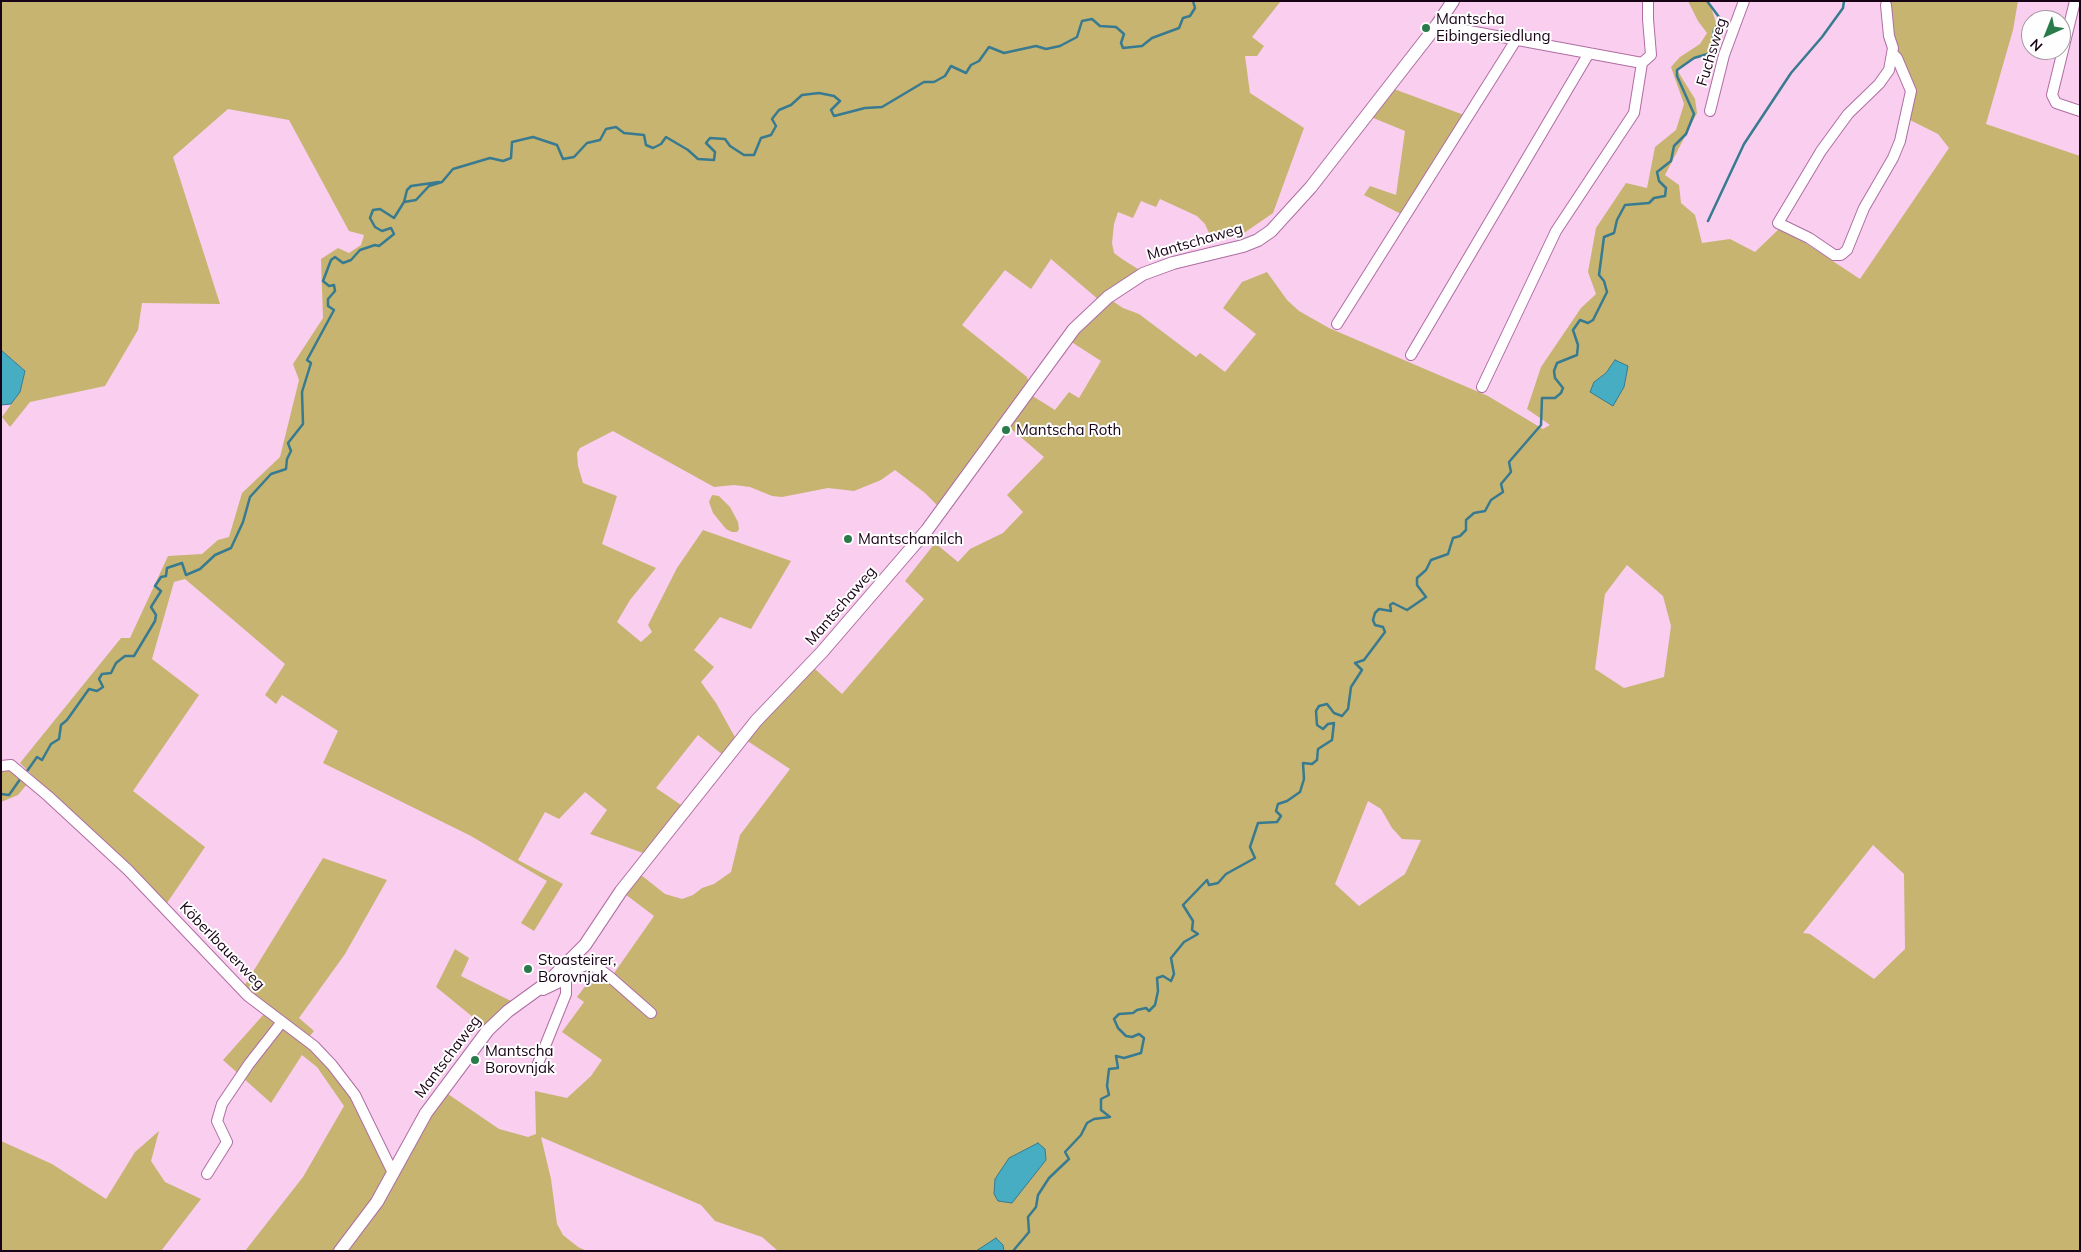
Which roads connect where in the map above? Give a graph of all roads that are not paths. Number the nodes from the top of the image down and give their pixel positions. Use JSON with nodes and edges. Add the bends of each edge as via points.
{"nodes":[{"id":1,"x":1453,"y":1,"type":"edge"},
{"id":2,"x":1648,"y":1,"type":"edge"},
{"id":3,"x":1744,"y":1,"type":"edge"},
{"id":4,"x":2075,"y":1,"type":"edge"},
{"id":5,"x":1886,"y":5,"type":"dead end"},
{"id":6,"x":1438,"y":25,"type":"junction"},
{"id":7,"x":1516,"y":40,"type":"junction"},
{"id":8,"x":1589,"y":54,"type":"junction"},
{"id":9,"x":1893,"y":54,"type":"junction"},
{"id":10,"x":1642,"y":63,"type":"junction"},
{"id":11,"x":1710,"y":111,"type":"dead end"},
{"id":12,"x":2080,"y":111,"type":"edge"},
{"id":13,"x":1337,"y":324,"type":"dead end"},
{"id":14,"x":1411,"y":355,"type":"dead end"},
{"id":15,"x":1482,"y":387,"type":"dead end"},
{"id":16,"x":1,"y":766,"type":"edge"},
{"id":17,"x":585,"y":945,"type":"junction"},
{"id":18,"x":577,"y":969,"type":"junction"},
{"id":19,"x":566,"y":980,"type":"junction"},
{"id":20,"x":528,"y":996,"type":"junction"},
{"id":21,"x":651,"y":1013,"type":"dead end"},
{"id":22,"x":281,"y":1023,"type":"junction"},
{"id":23,"x":537,"y":1066,"type":"dead end"},
{"id":24,"x":393,"y":1173,"type":"junction"},
{"id":25,"x":207,"y":1174,"type":"dead end"},
{"id":26,"x":340,"y":1251,"type":"edge"}],
"edges":[{"from":1,"to":6,"type":"street","name":"Mantschaweg"},
{"from":2,"to":10,"type":"street","via":[[1651,55]]},
{"from":3,"to":11,"type":"street","name":"Fuchsweg","via":[[1724,55]]},
{"from":4,"to":12,"type":"street","via":[[2052,95],[2056,103]]},
{"from":5,"to":9,"type":"street"},
{"from":6,"to":7,"type":"street"},
{"from":6,"to":17,"type":"street","name":"Mantschaweg","via":[[1310,188],[1271,231],[1243,246],[1172,263],[1143,274],[1108,297],[1074,329],[927,530],[822,652],[756,721],[621,891]]},
{"from":7,"to":8,"type":"street"},
{"from":7,"to":13,"type":"street"},
{"from":8,"to":10,"type":"street"},
{"from":8,"to":14,"type":"street"},
{"from":9,"to":9,"type":"street","via":[[1885,77],[1848,114],[1820,151],[1778,223],[1834,255],[1841,255],[1847,250],[1864,208],[1900,141],[1911,91]]},
{"from":10,"to":15,"type":"street","via":[[1634,113],[1556,231]]},
{"from":16,"to":22,"type":"street","name":"Köberlbauerweg","via":[[11,765],[23,774],[128,870],[236,984]]},
{"from":17,"to":18,"type":"street"},
{"from":17,"to":20,"type":"street","name":"Mantschaweg","via":[[548,982]]},
{"from":18,"to":19,"type":"street"},
{"from":18,"to":21,"type":"street","via":[[586,965],[598,968]]},
{"from":19,"to":20,"type":"street"},
{"from":19,"to":23,"type":"street","via":[[566,994]]},
{"from":20,"to":24,"type":"street","name":"Mantschaweg","via":[[492,1025],[473,1049],[426,1113]]},
{"from":22,"to":24,"type":"street","name":"Köberlbauerweg","via":[[314,1046],[345,1080]]},
{"from":22,"to":25,"type":"street","via":[[222,1104],[217,1121],[227,1142]]},
{"from":24,"to":26,"type":"street","name":"Mantschaweg","via":[[364,1221]]}]}
